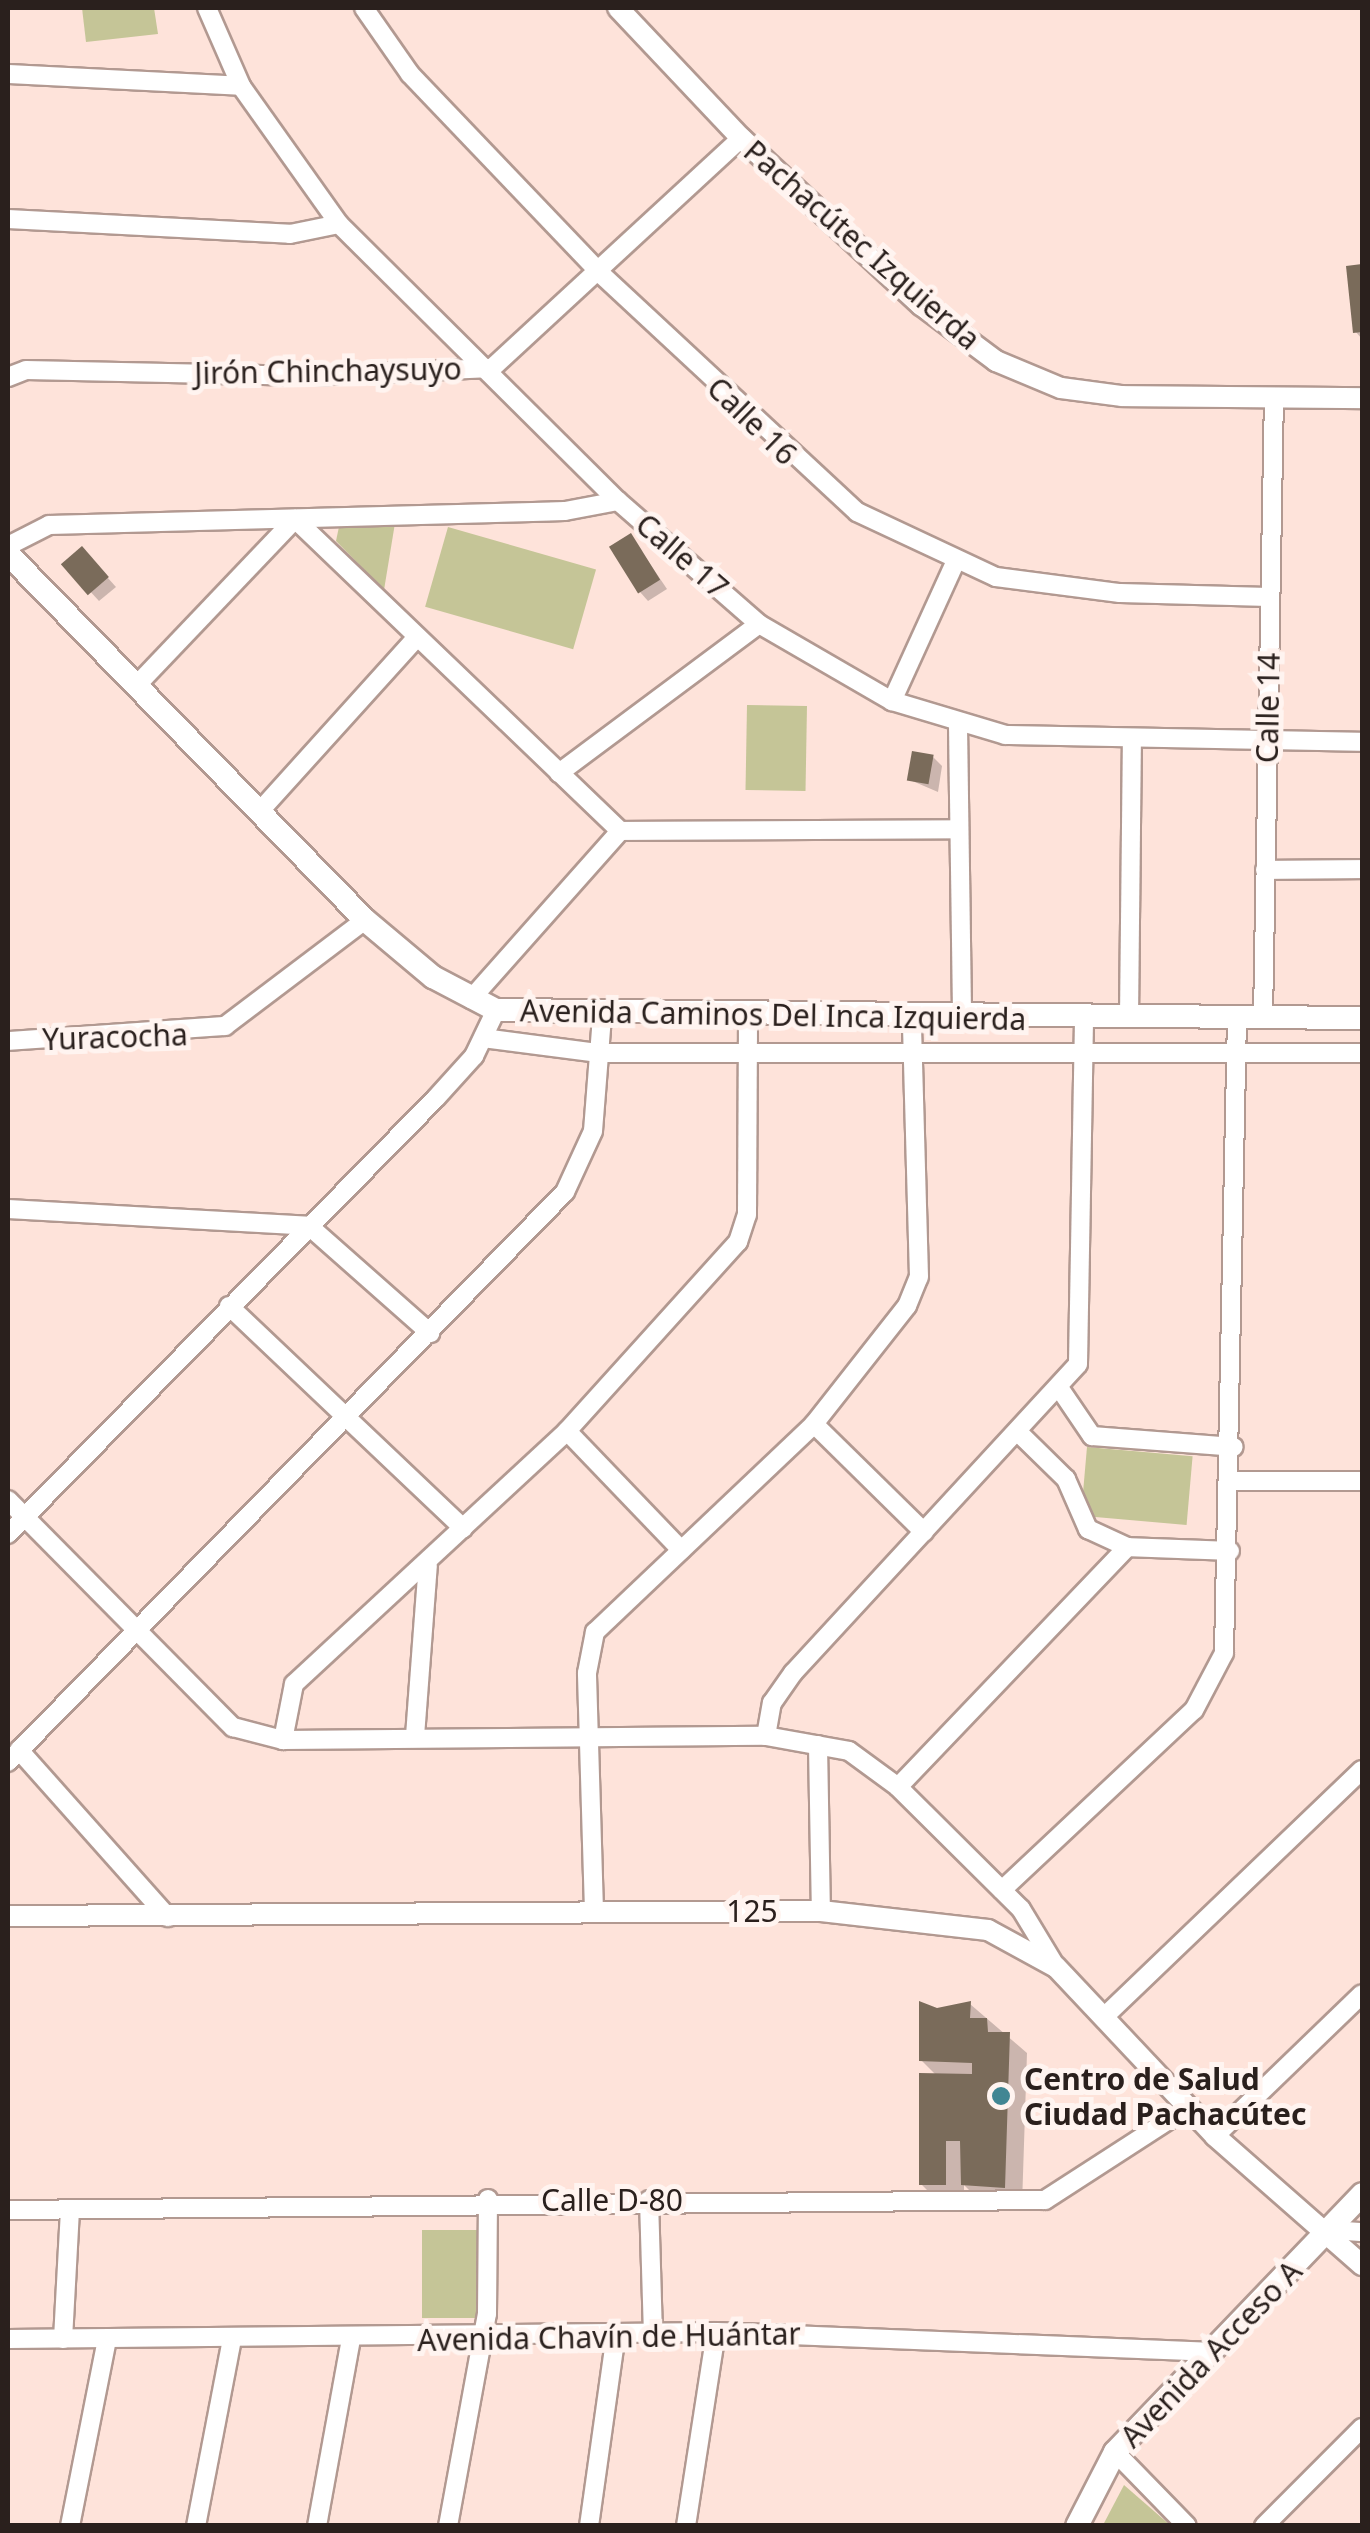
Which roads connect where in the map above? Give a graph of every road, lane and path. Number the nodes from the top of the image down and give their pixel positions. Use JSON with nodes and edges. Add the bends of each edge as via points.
{"nodes":[{"id":1,"x":206,"y":8,"type":"edge"},
{"id":2,"x":364,"y":8,"type":"edge"},
{"id":3,"x":618,"y":8,"type":"edge"},
{"id":4,"x":8,"y":74,"type":"edge"},
{"id":5,"x":241,"y":86,"type":"junction"},
{"id":6,"x":741,"y":138,"type":"junction"},
{"id":7,"x":10,"y":215,"type":"edge"},
{"id":8,"x":339,"y":224,"type":"junction"},
{"id":9,"x":602,"y":275,"type":"junction"},
{"id":10,"x":492,"y":368,"type":"junction"},
{"id":11,"x":8,"y":377,"type":"edge"},
{"id":12,"x":1274,"y":398,"type":"junction"},
{"id":13,"x":1362,"y":398,"type":"edge"},
{"id":14,"x":618,"y":501,"type":"junction"},
{"id":15,"x":295,"y":519,"type":"junction"},
{"id":16,"x":8,"y":546,"type":"edge"},
{"id":17,"x":8,"y":554,"type":"edge"},
{"id":18,"x":955,"y":563,"type":"junction"},
{"id":19,"x":1269,"y":597,"type":"junction"},
{"id":20,"x":759,"y":624,"type":"junction"},
{"id":21,"x":417,"y":637,"type":"junction"},
{"id":22,"x":136,"y":686,"type":"junction"},
{"id":23,"x":892,"y":701,"type":"junction"},
{"id":24,"x":958,"y":725,"type":"junction"},
{"id":25,"x":1362,"y":742,"type":"edge"},
{"id":26,"x":1132,"y":743,"type":"junction"},
{"id":27,"x":1267,"y":744,"type":"junction"},
{"id":28,"x":559,"y":773,"type":"junction"},
{"id":29,"x":259,"y":812,"type":"junction"},
{"id":30,"x":958,"y":829,"type":"junction"},
{"id":31,"x":620,"y":831,"type":"junction"},
{"id":32,"x":1362,"y":868,"type":"edge"},
{"id":33,"x":1265,"y":870,"type":"junction"},
{"id":34,"x":364,"y":920,"type":"junction"},
{"id":35,"x":471,"y":999,"type":"junction"},
{"id":36,"x":496,"y":1010,"type":"junction"},
{"id":37,"x":602,"y":1016,"type":"junction"},
{"id":38,"x":748,"y":1018,"type":"junction"},
{"id":39,"x":1129,"y":1018,"type":"junction"},
{"id":40,"x":1237,"y":1018,"type":"junction"},
{"id":41,"x":1263,"y":1018,"type":"junction"},
{"id":42,"x":1362,"y":1018,"type":"edge"},
{"id":43,"x":912,"y":1019,"type":"junction"},
{"id":44,"x":962,"y":1019,"type":"junction"},
{"id":45,"x":1084,"y":1019,"type":"junction"},
{"id":46,"x":483,"y":1038,"type":"junction"},
{"id":47,"x":8,"y":1041,"type":"edge"},
{"id":48,"x":1083,"y":1052,"type":"junction"},
{"id":49,"x":598,"y":1053,"type":"junction"},
{"id":50,"x":1362,"y":1053,"type":"edge"},
{"id":51,"x":750,"y":1055,"type":"junction"},
{"id":52,"x":913,"y":1056,"type":"junction"},
{"id":53,"x":1237,"y":1056,"type":"junction"},
{"id":54,"x":8,"y":1210,"type":"edge"},
{"id":55,"x":309,"y":1226,"type":"junction"},
{"id":56,"x":229,"y":1306,"type":"junction"},
{"id":57,"x":430,"y":1333,"type":"junction"},
{"id":58,"x":1060,"y":1390,"type":"junction"},
{"id":59,"x":349,"y":1418,"type":"junction"},
{"id":60,"x":814,"y":1424,"type":"junction"},
{"id":61,"x":567,"y":1432,"type":"junction"},
{"id":62,"x":1021,"y":1435,"type":"junction"},
{"id":63,"x":1234,"y":1447,"type":"junction"},
{"id":64,"x":1234,"y":1481,"type":"junction"},
{"id":65,"x":1362,"y":1482,"type":"edge"},
{"id":66,"x":8,"y":1500,"type":"edge"},
{"id":67,"x":22,"y":1519,"type":"junction"},
{"id":68,"x":463,"y":1528,"type":"junction"},
{"id":69,"x":924,"y":1532,"type":"junction"},
{"id":70,"x":8,"y":1534,"type":"edge"},
{"id":71,"x":1127,"y":1547,"type":"junction"},
{"id":72,"x":681,"y":1550,"type":"junction"},
{"id":73,"x":1230,"y":1551,"type":"junction"},
{"id":74,"x":428,"y":1565,"type":"junction"},
{"id":75,"x":134,"y":1632,"type":"junction"},
{"id":76,"x":415,"y":1736,"type":"junction"},
{"id":77,"x":766,"y":1736,"type":"junction"},
{"id":78,"x":283,"y":1740,"type":"junction"},
{"id":79,"x":592,"y":1740,"type":"junction"},
{"id":80,"x":818,"y":1745,"type":"junction"},
{"id":81,"x":13,"y":1756,"type":"edge"},
{"id":82,"x":1362,"y":1770,"type":"edge"},
{"id":83,"x":898,"y":1787,"type":"junction"},
{"id":84,"x":1002,"y":1890,"type":"junction"},
{"id":85,"x":594,"y":1911,"type":"junction"},
{"id":86,"x":821,"y":1911,"type":"junction"},
{"id":87,"x":8,"y":1916,"type":"edge"},
{"id":88,"x":168,"y":1918,"type":"junction"},
{"id":89,"x":1056,"y":1967,"type":"junction"},
{"id":90,"x":1362,"y":1994,"type":"edge"},
{"id":91,"x":1104,"y":2017,"type":"junction"},
{"id":92,"x":1188,"y":2107,"type":"junction"},
{"id":93,"x":1216,"y":2136,"type":"junction"},
{"id":94,"x":1362,"y":2194,"type":"edge"},
{"id":95,"x":488,"y":2199,"type":"junction"},
{"id":96,"x":649,"y":2200,"type":"junction"},
{"id":97,"x":8,"y":2210,"type":"edge"},
{"id":98,"x":70,"y":2211,"type":"junction"},
{"id":99,"x":1331,"y":2230,"type":"junction"},
{"id":100,"x":1362,"y":2232,"type":"edge"},
{"id":101,"x":1362,"y":2265,"type":"edge"},
{"id":102,"x":716,"y":2332,"type":"junction"},
{"id":103,"x":653,"y":2334,"type":"junction"},
{"id":104,"x":616,"y":2335,"type":"junction"},
{"id":105,"x":482,"y":2338,"type":"junction"},
{"id":106,"x":8,"y":2339,"type":"edge"},
{"id":107,"x":63,"y":2339,"type":"junction"},
{"id":108,"x":107,"y":2339,"type":"junction"},
{"id":109,"x":232,"y":2339,"type":"junction"},
{"id":110,"x":351,"y":2339,"type":"junction"},
{"id":111,"x":1209,"y":2352,"type":"junction"},
{"id":112,"x":1362,"y":2428,"type":"edge"},
{"id":113,"x":1115,"y":2452,"type":"junction"},
{"id":114,"x":70,"y":2526,"type":"edge"},
{"id":115,"x":196,"y":2526,"type":"edge"},
{"id":116,"x":317,"y":2526,"type":"edge"},
{"id":117,"x":448,"y":2526,"type":"edge"},
{"id":118,"x":588,"y":2526,"type":"edge"},
{"id":119,"x":686,"y":2526,"type":"edge"},
{"id":120,"x":1077,"y":2526,"type":"edge"},
{"id":121,"x":1186,"y":2526,"type":"edge"},
{"id":122,"x":1264,"y":2526,"type":"edge"}],
"edges":[{"from":1,"to":5,"type":"street","name":"Calle 17"},
{"from":2,"to":9,"type":"street","name":"Calle 16","via":[[410,74]]},
{"from":3,"to":6,"type":"street","name":"Pachacútec Izquierda"},
{"from":4,"to":5,"type":"street"},
{"from":5,"to":8,"type":"street","name":"Calle 17"},
{"from":6,"to":9,"type":"street","name":"Jirón Chinchaysuyo"},
{"from":6,"to":12,"type":"street","name":"Pachacútec Izquierda","via":[[922,306],[1030,378],[1122,396]]},
{"from":7,"to":8,"type":"street","via":[[290,234]]},
{"from":8,"to":10,"type":"street","name":"Calle 17"},
{"from":9,"to":10,"type":"street","name":"Jirón Chinchaysuyo"},
{"from":9,"to":18,"type":"street","name":"Calle 16","via":[[820,487]]},
{"from":10,"to":11,"type":"street","name":"Jirón Chinchaysuyo","via":[[310,376],[26,370]]},
{"from":10,"to":14,"type":"street","name":"Calle 17"},
{"from":12,"to":13,"type":"street","name":"Pachacútec Izquierda"},
{"from":12,"to":19,"type":"street","name":"Calle 14"},
{"from":14,"to":15,"type":"street","via":[[565,511]]},
{"from":14,"to":20,"type":"street","name":"Calle 17"},
{"from":15,"to":16,"type":"street","via":[[49,525]]},
{"from":15,"to":21,"type":"street"},
{"from":15,"to":22,"type":"street"},
{"from":17,"to":22,"type":"main road","name":"Avenida Caminos Del Inca Izquierda"},
{"from":18,"to":19,"type":"street","name":"Calle 16","via":[[1051,587]]},
{"from":18,"to":23,"type":"street"},
{"from":19,"to":27,"type":"street","name":"Calle 14"},
{"from":20,"to":23,"type":"street","name":"Calle 17"},
{"from":20,"to":28,"type":"street"},
{"from":21,"to":28,"type":"street"},
{"from":21,"to":29,"type":"street"},
{"from":22,"to":29,"type":"main road","name":"Avenida Caminos Del Inca Izquierda"},
{"from":23,"to":24,"type":"street","name":"Calle 17"},
{"from":24,"to":26,"type":"street","name":"Calle 17"},
{"from":24,"to":30,"type":"street"},
{"from":25,"to":27,"type":"street","name":"Calle 17"},
{"from":26,"to":27,"type":"street","name":"Calle 17"},
{"from":26,"to":39,"type":"street"},
{"from":27,"to":33,"type":"street","name":"Calle 14"},
{"from":28,"to":31,"type":"street"},
{"from":29,"to":34,"type":"main road","name":"Avenida Caminos Del Inca Izquierda"},
{"from":30,"to":31,"type":"street"},
{"from":30,"to":44,"type":"street"},
{"from":31,"to":35,"type":"street"},
{"from":32,"to":33,"type":"street"},
{"from":33,"to":41,"type":"street","name":"Calle 14"},
{"from":34,"to":35,"type":"main road","name":"Avenida Caminos Del Inca Izquierda"},
{"from":34,"to":47,"type":"street","name":"Yuracocha","via":[[225,1026]]},
{"from":35,"to":36,"type":"main road","name":"Avenida Caminos Del Inca Izquierda"},
{"from":36,"to":37,"type":"main road","name":"Avenida Caminos Del Inca Izquierda"},
{"from":36,"to":46,"type":"street"},
{"from":37,"to":38,"type":"main road","name":"Avenida Caminos Del Inca Izquierda"},
{"from":37,"to":49,"type":"street"},
{"from":38,"to":43,"type":"main road","name":"Avenida Caminos Del Inca Izquierda"},
{"from":38,"to":51,"type":"street"},
{"from":39,"to":40,"type":"main road","name":"Avenida Caminos Del Inca Izquierda"},
{"from":39,"to":45,"type":"main road","name":"Avenida Caminos Del Inca Izquierda"},
{"from":40,"to":41,"type":"main road","name":"Avenida Caminos Del Inca Izquierda"},
{"from":40,"to":53,"type":"street"},
{"from":41,"to":42,"type":"main road","name":"Avenida Caminos Del Inca Izquierda"},
{"from":43,"to":44,"type":"main road","name":"Avenida Caminos Del Inca Izquierda"},
{"from":43,"to":52,"type":"street"},
{"from":44,"to":45,"type":"main road","name":"Avenida Caminos Del Inca Izquierda"},
{"from":45,"to":48,"type":"street"},
{"from":46,"to":49,"type":"street"},
{"from":46,"to":55,"type":"street"},
{"from":48,"to":52,"type":"street"},
{"from":48,"to":53,"type":"street"},
{"from":48,"to":58,"type":"street","via":[[1078,1364]]},
{"from":49,"to":51,"type":"street"},
{"from":49,"to":57,"type":"street","via":[[585,1163],[520,1246]]},
{"from":50,"to":53,"type":"street"},
{"from":51,"to":52,"type":"street"},
{"from":51,"to":61,"type":"street","via":[[747,1215],[738,1242]]},
{"from":52,"to":60,"type":"street","via":[[919,1277],[888,1333]]},
{"from":53,"to":63,"type":"street"},
{"from":54,"to":55,"type":"street"},
{"from":55,"to":56,"type":"street"},
{"from":55,"to":57,"type":"street"},
{"from":56,"to":59,"type":"street"},
{"from":56,"to":67,"type":"street"},
{"from":57,"to":59,"type":"street"},
{"from":58,"to":62,"type":"street"},
{"from":58,"to":63,"type":"street","via":[[1092,1436]]},
{"from":59,"to":68,"type":"street"},
{"from":59,"to":75,"type":"street"},
{"from":60,"to":69,"type":"street"},
{"from":60,"to":72,"type":"street"},
{"from":61,"to":68,"type":"street"},
{"from":61,"to":72,"type":"street"},
{"from":62,"to":69,"type":"street"},
{"from":62,"to":71,"type":"street","via":[[1066,1478],[1088,1528]]},
{"from":63,"to":64,"type":"street"},
{"from":64,"to":65,"type":"street"},
{"from":64,"to":73,"type":"street"},
{"from":66,"to":67,"type":"street"},
{"from":67,"to":70,"type":"street"},
{"from":67,"to":75,"type":"street"},
{"from":68,"to":74,"type":"street"},
{"from":69,"to":77,"type":"street","via":[[793,1673],[772,1702]]},
{"from":71,"to":73,"type":"street"},
{"from":71,"to":83,"type":"street"},
{"from":72,"to":79,"type":"street","via":[[595,1632]]},
{"from":73,"to":84,"type":"street","via":[[1212,1686]]},
{"from":74,"to":76,"type":"street"},
{"from":74,"to":78,"type":"street","via":[[294,1684]]},
{"from":75,"to":78,"type":"street","via":[[233,1727]]},
{"from":75,"to":81,"type":"street"},
{"from":76,"to":78,"type":"street"},
{"from":76,"to":79,"type":"street"},
{"from":77,"to":79,"type":"street"},
{"from":77,"to":80,"type":"street"},
{"from":79,"to":85,"type":"street"},
{"from":80,"to":83,"type":"street","via":[[849,1751]]},
{"from":80,"to":86,"type":"street"},
{"from":81,"to":88,"type":"street"},
{"from":82,"to":91,"type":"street"},
{"from":83,"to":84,"type":"street"},
{"from":84,"to":89,"type":"street"},
{"from":85,"to":86,"type":"street","name":"125"},
{"from":85,"to":88,"type":"street","name":"125"},
{"from":86,"to":89,"type":"street","name":"125","via":[[988,1930]]},
{"from":87,"to":88,"type":"street","name":"125"},
{"from":89,"to":91,"type":"street","name":"125"},
{"from":90,"to":93,"type":"street"},
{"from":91,"to":92,"type":"street","name":"125"},
{"from":92,"to":93,"type":"street","name":"125"},
{"from":92,"to":96,"type":"street","name":"Calle D-80","via":[[1044,2200]]},
{"from":93,"to":99,"type":"street","name":"125"},
{"from":94,"to":99,"type":"main road","name":"Avenida Acceso A"},
{"from":95,"to":96,"type":"street","name":"Calle D-80"},
{"from":95,"to":98,"type":"street","name":"Calle D-80"},
{"from":95,"to":105,"type":"street"},
{"from":96,"to":103,"type":"street"},
{"from":97,"to":98,"type":"street","name":"Calle D-80"},
{"from":98,"to":107,"type":"street"},
{"from":99,"to":100,"type":"street"},
{"from":99,"to":101,"type":"street","name":"125"},
{"from":99,"to":111,"type":"main road","name":"Avenida Acceso A"},
{"from":102,"to":103,"type":"street","name":"Avenida Chavín de Huántar"},
{"from":102,"to":111,"type":"street","name":"Avenida Chavín de Huántar"},
{"from":102,"to":119,"type":"street"},
{"from":103,"to":104,"type":"street","name":"Avenida Chavín de Huántar"},
{"from":104,"to":105,"type":"street","name":"Avenida Chavín de Huántar"},
{"from":104,"to":118,"type":"street"},
{"from":105,"to":110,"type":"street","name":"Avenida Chavín de Huántar"},
{"from":105,"to":117,"type":"street"},
{"from":106,"to":107,"type":"street","name":"Avenida Chavín de Huántar"},
{"from":107,"to":108,"type":"street","name":"Avenida Chavín de Huántar"},
{"from":108,"to":109,"type":"street","name":"Avenida Chavín de Huántar"},
{"from":108,"to":114,"type":"street"},
{"from":109,"to":110,"type":"street","name":"Avenida Chavín de Huántar"},
{"from":109,"to":115,"type":"street"},
{"from":110,"to":116,"type":"street"},
{"from":111,"to":113,"type":"main road","name":"Avenida Acceso A"},
{"from":112,"to":122,"type":"street"},
{"from":113,"to":120,"type":"main road","name":"Avenida Acceso A"},
{"from":113,"to":121,"type":"street"}]}
